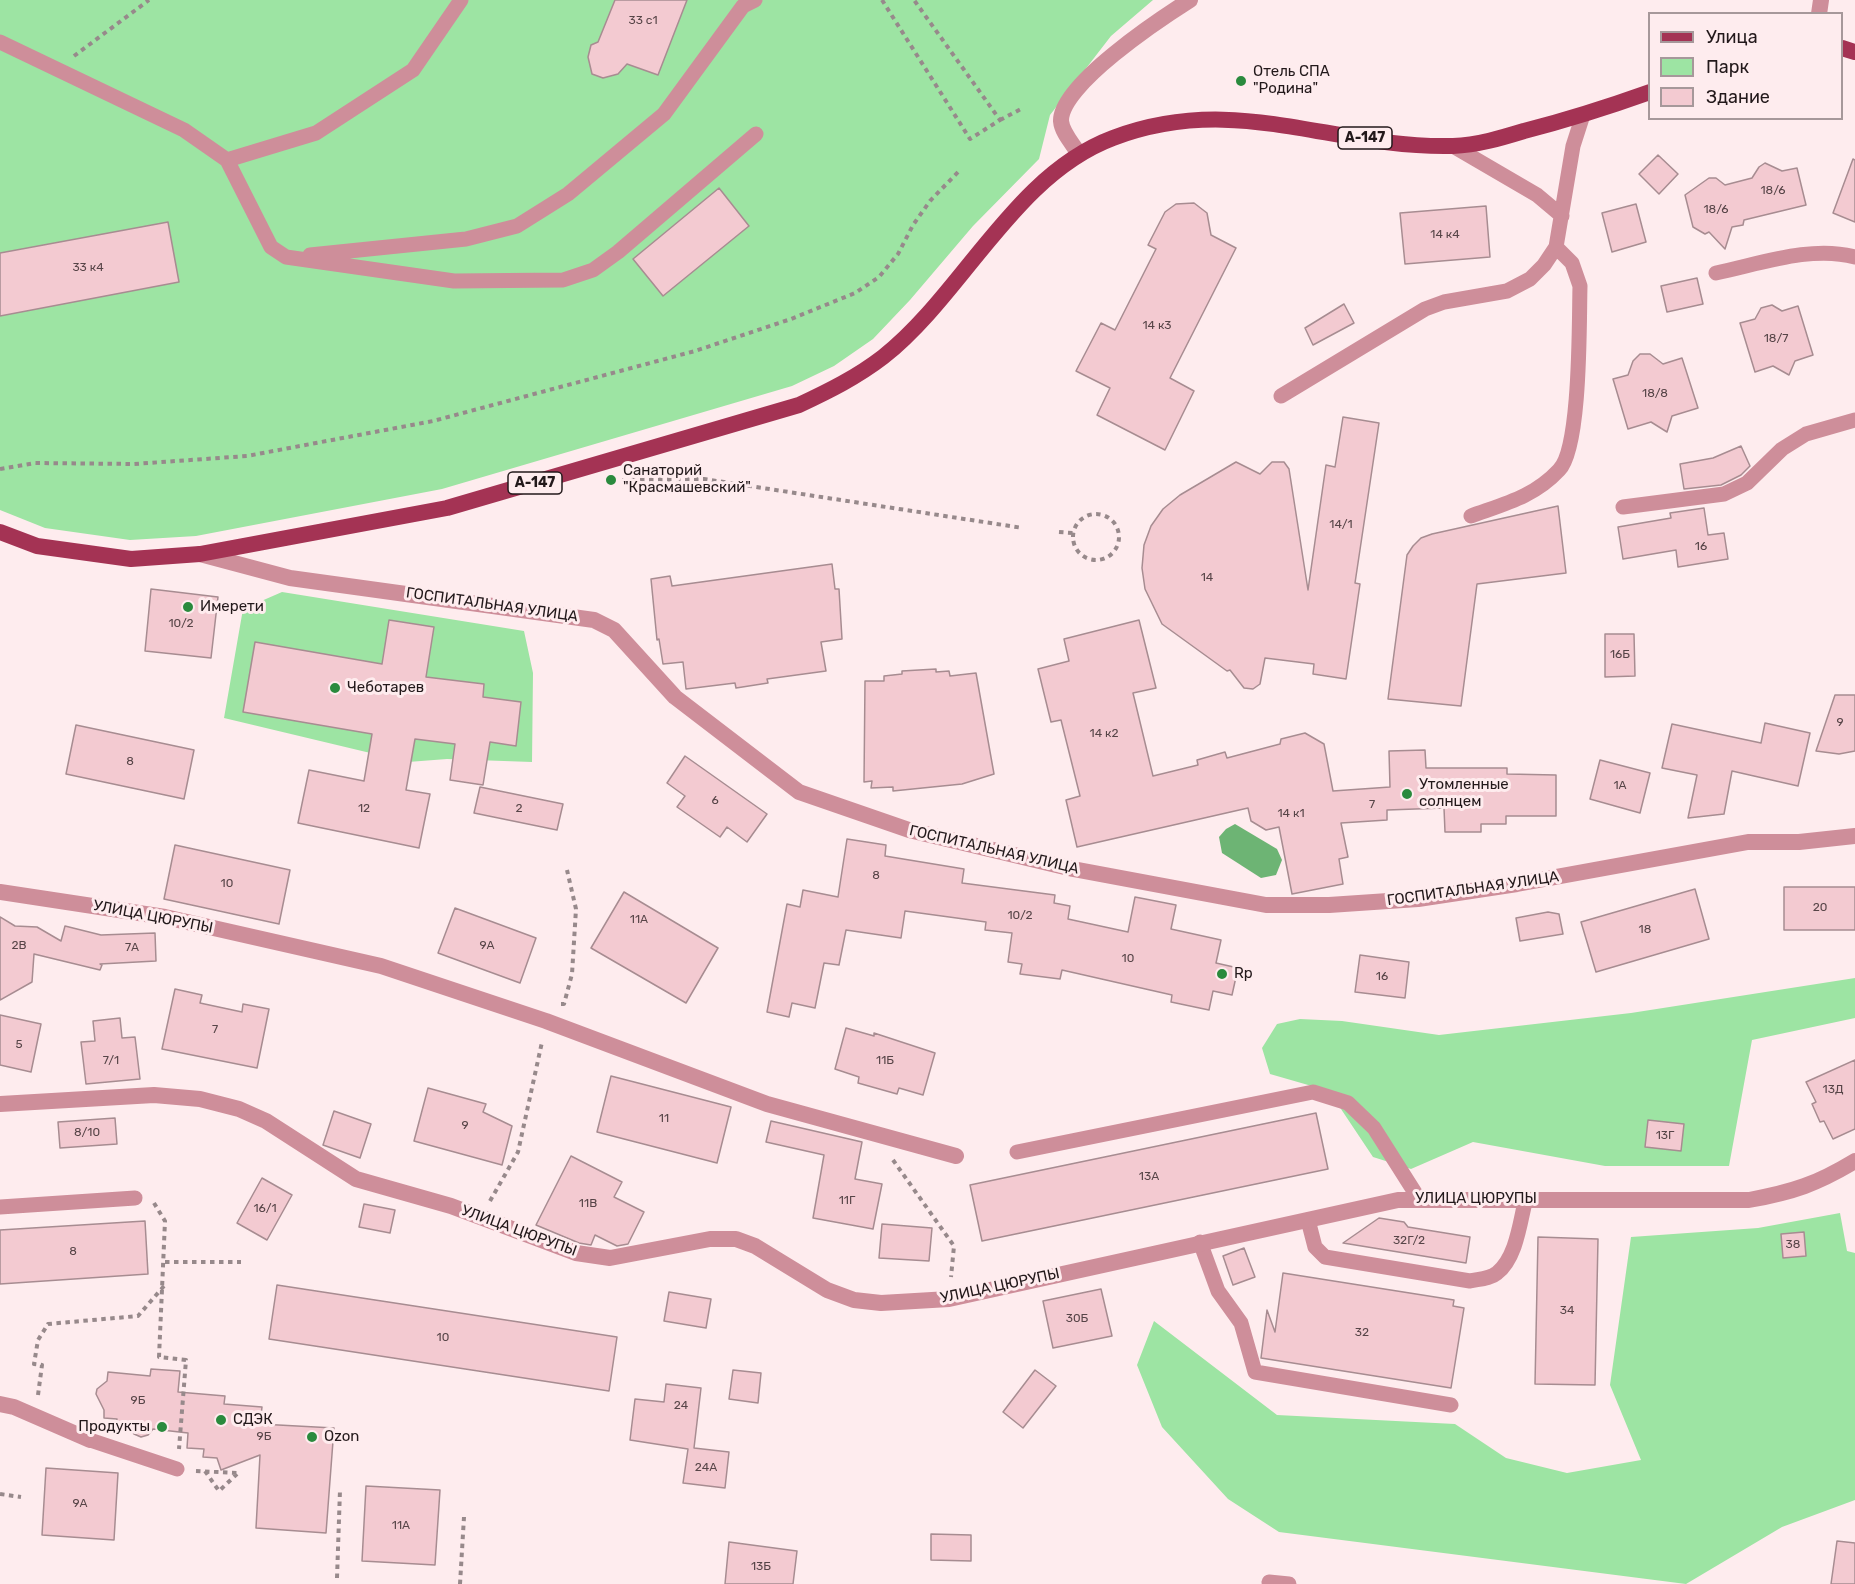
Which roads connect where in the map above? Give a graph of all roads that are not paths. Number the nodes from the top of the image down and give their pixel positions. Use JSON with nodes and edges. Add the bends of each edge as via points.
{"nodes":[{"id":1,"x":461,"y":0,"type":"edge"},
{"id":2,"x":755,"y":0,"type":"edge"},
{"id":3,"x":1190,"y":0,"type":"edge"},
{"id":4,"x":0,"y":42,"type":"edge"},
{"id":5,"x":1648,"y":93,"type":"edge"},
{"id":6,"x":1584,"y":115,"type":"junction"},
{"id":7,"x":756,"y":134,"type":"dead end"},
{"id":8,"x":1453,"y":146,"type":"junction"},
{"id":9,"x":1079,"y":154,"type":"junction"},
{"id":10,"x":227,"y":160,"type":"junction"},
{"id":11,"x":1562,"y":216,"type":"junction"},
{"id":12,"x":1556,"y":247,"type":"junction"},
{"id":13,"x":286,"y":257,"type":"junction"},
{"id":14,"x":1855,"y":257,"type":"edge"},
{"id":15,"x":1716,"y":273,"type":"dead end"},
{"id":16,"x":1281,"y":396,"type":"dead end"},
{"id":17,"x":1855,"y":420,"type":"edge"},
{"id":18,"x":1623,"y":507,"type":"dead end"},
{"id":19,"x":1471,"y":516,"type":"dead end"},
{"id":20,"x":0,"y":532,"type":"edge"},
{"id":21,"x":200,"y":555,"type":"junction"},
{"id":22,"x":1855,"y":836,"type":"edge"},
{"id":23,"x":0,"y":892,"type":"edge"},
{"id":24,"x":0,"y":1104,"type":"edge"},
{"id":25,"x":1017,"y":1152,"type":"dead end"},
{"id":26,"x":956,"y":1156,"type":"dead end"},
{"id":27,"x":1855,"y":1161,"type":"edge"},
{"id":28,"x":135,"y":1198,"type":"road end"},
{"id":29,"x":1526,"y":1198,"type":"junction"},
{"id":30,"x":1419,"y":1199,"type":"junction"},
{"id":31,"x":0,"y":1208,"type":"edge"},
{"id":32,"x":1308,"y":1220,"type":"junction"},
{"id":33,"x":1200,"y":1242,"type":"junction"},
{"id":34,"x":0,"y":1404,"type":"edge"},
{"id":35,"x":1451,"y":1405,"type":"dead end"},
{"id":36,"x":90,"y":1440,"type":"joint"},
{"id":37,"x":177,"y":1469,"type":"dead end"},
{"id":38,"x":1269,"y":1582,"type":"dead end"},
{"id":39,"x":1289,"y":1584,"type":"edge"}],
"edges":[{"from":1,"to":10,"type":"lane","via":[[413,70],[316,133]]},
{"from":2,"to":13,"type":"lane","via":[[743,6],[664,114],[568,194],[517,226],[466,239]]},
{"from":3,"to":9,"type":"street","via":[[1117,51],[1074,91],[1061,122]]},
{"from":4,"to":10,"type":"lane","via":[[184,130]]},
{"from":5,"to":6,"type":"main road","number":"А-147"},
{"from":6,"to":8,"type":"main road","number":"А-147","via":[[1478,144]]},
{"from":6,"to":11,"type":"lane","via":[[1573,146]]},
{"from":7,"to":13,"type":"lane","via":[[618,252],[592,270],[563,280],[454,280]]},
{"from":8,"to":9,"type":"main road","number":"А-147","via":[[1378,141],[1230,118],[1200,118],[1157,123]]},
{"from":8,"to":11,"type":"lane","via":[[1537,195]]},
{"from":9,"to":21,"type":"main road","number":"А-147","via":[[999,227],[920,321],[884,356],[842,385],[799,405],[447,508]]},
{"from":10,"to":13,"type":"lane","via":[[271,247]]},
{"from":11,"to":12,"type":"lane"},
{"from":12,"to":16,"type":"lane","via":[[1530,279],[1507,291],[1425,309]]},
{"from":12,"to":19,"type":"lane","via":[[1572,263],[1580,286],[1573,432],[1567,458],[1560,470],[1521,500]]},
{"from":14,"to":15,"type":"lane","via":[[1814,253]]},
{"from":17,"to":18,"type":"lane","via":[[1806,434],[1782,449],[1747,483],[1724,495]]},
{"from":20,"to":21,"type":"main road","number":"А-147","via":[[37,546],[131,560]]},
{"from":21,"to":22,"type":"street","name":"ГОСПИТАЛЬНАЯ УЛИЦА","via":[[290,578],[594,620],[614,630],[629,644],[675,697],[799,792],[909,830],[1010,855],[1266,905],[1329,906],[1418,899],[1749,842]]},
{"from":23,"to":26,"type":"street","name":"УЛИЦА ЦЮРУПЫ","via":[[165,917],[381,966],[546,1021],[767,1104]]},
{"from":24,"to":33,"type":"street","name":"УЛИЦА ЦЮРУПЫ","via":[[154,1095],[200,1099],[266,1121],[356,1179],[594,1257],[631,1256],[710,1239],[736,1239],[755,1246],[827,1290],[881,1304],[949,1299]]},
{"from":25,"to":30,"type":"lane","via":[[1313,1092],[1348,1103],[1374,1128]]},
{"from":27,"to":29,"type":"street","name":"УЛИЦА ЦЮРУПЫ","via":[[1821,1181],[1749,1200],[1605,1202]]},
{"from":28,"to":31,"type":"lane"},
{"from":29,"to":30,"type":"street","name":"УЛИЦА ЦЮРУПЫ"},
{"from":29,"to":32,"type":"lane","via":[[1514,1247],[1498,1272],[1470,1281],[1325,1257],[1316,1247]]},
{"from":30,"to":32,"type":"street","name":"УЛИЦА ЦЮРУПЫ","via":[[1374,1204]]},
{"from":32,"to":33,"type":"street","name":"УЛИЦА ЦЮРУПЫ"},
{"from":33,"to":35,"type":"lane","via":[[1218,1291],[1241,1323],[1255,1372]]},
{"from":34,"to":36,"type":"street"},
{"from":36,"to":37,"type":"lane"},
{"from":38,"to":39,"type":"lane"}]}
